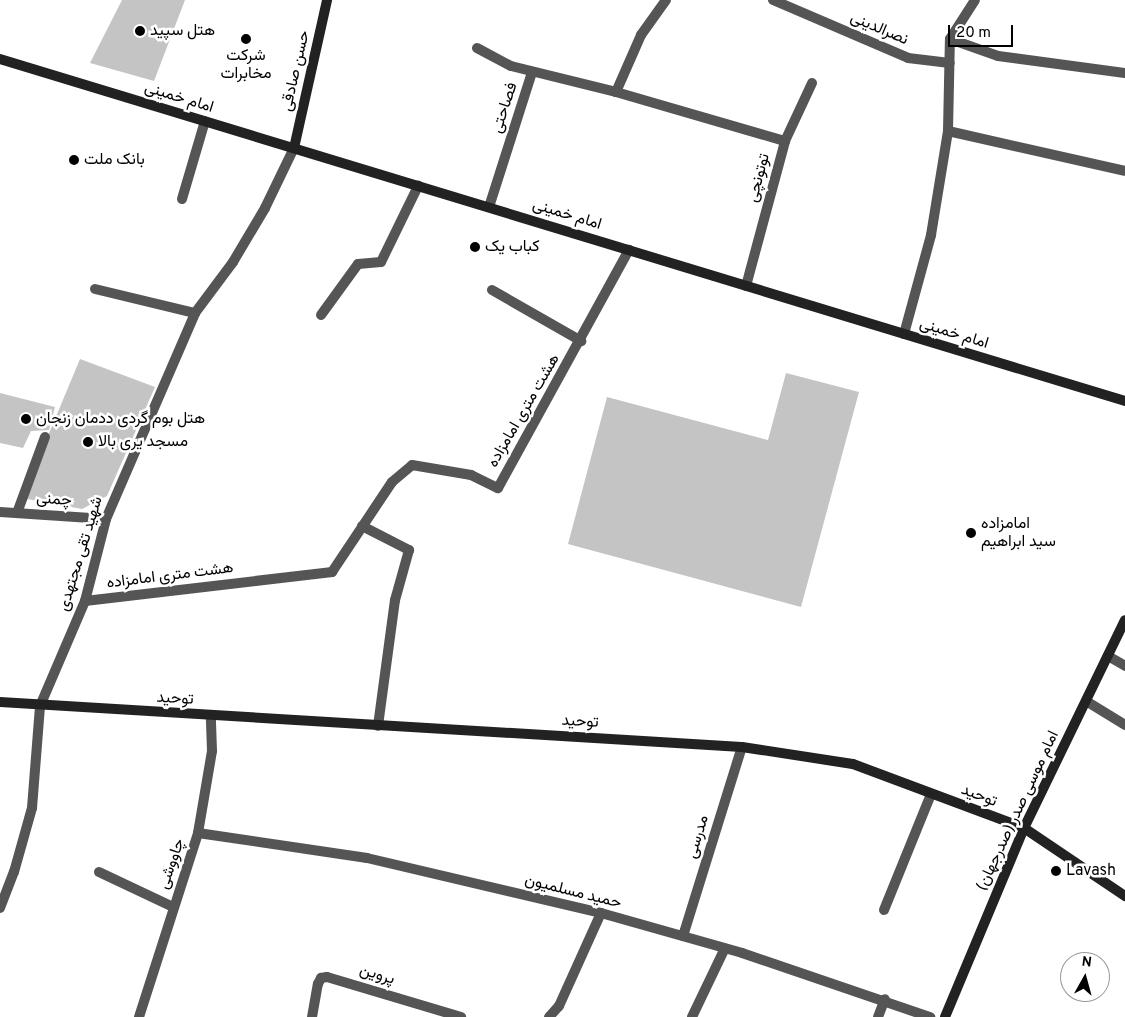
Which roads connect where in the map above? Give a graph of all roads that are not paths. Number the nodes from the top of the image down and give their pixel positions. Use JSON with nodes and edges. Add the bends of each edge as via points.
{"nodes":[{"id":1,"x":327,"y":0,"type":"edge"},
{"id":2,"x":666,"y":0,"type":"edge"},
{"id":3,"x":773,"y":0,"type":"edge"},
{"id":4,"x":975,"y":0,"type":"edge"},
{"id":5,"x":950,"y":39,"type":"junction"},
{"id":6,"x":477,"y":48,"type":"dead end"},
{"id":7,"x":0,"y":59,"type":"edge"},
{"id":8,"x":950,"y":63,"type":"junction"},
{"id":9,"x":532,"y":72,"type":"junction"},
{"id":10,"x":1125,"y":73,"type":"edge"},
{"id":11,"x":812,"y":83,"type":"dead end"},
{"id":12,"x":616,"y":92,"type":"junction"},
{"id":13,"x":205,"y":121,"type":"junction"},
{"id":14,"x":948,"y":132,"type":"junction"},
{"id":15,"x":785,"y":141,"type":"junction"},
{"id":16,"x":294,"y":148,"type":"junction"},
{"id":17,"x":1125,"y":171,"type":"edge"},
{"id":18,"x":418,"y":186,"type":"junction"},
{"id":19,"x":182,"y":199,"type":"dead end"},
{"id":20,"x":489,"y":207,"type":"junction"},
{"id":21,"x":629,"y":250,"type":"junction"},
{"id":22,"x":746,"y":286,"type":"junction"},
{"id":23,"x":95,"y":289,"type":"dead end"},
{"id":24,"x":492,"y":290,"type":"dead end"},
{"id":25,"x":195,"y":313,"type":"junction"},
{"id":26,"x":321,"y":314,"type":"dead end"},
{"id":27,"x":904,"y":334,"type":"junction"},
{"id":28,"x":581,"y":341,"type":"junction"},
{"id":29,"x":1125,"y":401,"type":"edge"},
{"id":30,"x":45,"y":437,"type":"dead end"},
{"id":31,"x":0,"y":512,"type":"edge"},
{"id":32,"x":17,"y":513,"type":"junction"},
{"id":33,"x":106,"y":519,"type":"junction"},
{"id":34,"x":362,"y":526,"type":"junction"},
{"id":35,"x":85,"y":601,"type":"junction"},
{"id":36,"x":1125,"y":620,"type":"edge"},
{"id":37,"x":1108,"y":656,"type":"junction"},
{"id":38,"x":1125,"y":666,"type":"edge"},
{"id":39,"x":1086,"y":701,"type":"junction"},
{"id":40,"x":0,"y":702,"type":"edge"},
{"id":41,"x":40,"y":706,"type":"junction"},
{"id":42,"x":211,"y":716,"type":"junction"},
{"id":43,"x":1125,"y":725,"type":"edge"},
{"id":44,"x":378,"y":726,"type":"junction"},
{"id":45,"x":742,"y":747,"type":"junction"},
{"id":46,"x":931,"y":794,"type":"junction"},
{"id":47,"x":1024,"y":828,"type":"junction"},
{"id":48,"x":198,"y":833,"type":"junction"},
{"id":49,"x":98,"y":872,"type":"dead end"},
{"id":50,"x":1125,"y":896,"type":"edge"},
{"id":51,"x":173,"y":907,"type":"junction"},
{"id":52,"x":0,"y":908,"type":"edge"},
{"id":53,"x":884,"y":910,"type":"dead end"},
{"id":54,"x":601,"y":913,"type":"junction"},
{"id":55,"x":683,"y":936,"type":"junction"},
{"id":56,"x":726,"y":948,"type":"junction"},
{"id":57,"x":885,"y":999,"type":"junction"},
{"id":58,"x":139,"y":1017,"type":"edge"},
{"id":59,"x":312,"y":1017,"type":"edge"},
{"id":60,"x":461,"y":1017,"type":"edge"},
{"id":61,"x":549,"y":1017,"type":"edge"},
{"id":62,"x":692,"y":1017,"type":"edge"},
{"id":63,"x":878,"y":1017,"type":"edge"},
{"id":64,"x":930,"y":1017,"type":"edge"},
{"id":65,"x":944,"y":1017,"type":"edge"}],
"edges":[{"from":1,"to":16,"type":"main road","name":"حسن صادقی"},
{"from":2,"to":12,"type":"street","via":[[641,35]]},
{"from":3,"to":8,"type":"street","name":"نصرالدینی","via":[[908,58]]},
{"from":4,"to":5,"type":"street"},
{"from":5,"to":8,"type":"street"},
{"from":5,"to":10,"type":"street","via":[[998,56]]},
{"from":6,"to":9,"type":"street","via":[[511,66]]},
{"from":7,"to":13,"type":"main road","name":"امام خمینی"},
{"from":8,"to":14,"type":"street"},
{"from":9,"to":12,"type":"street","name":"فصاحتی"},
{"from":9,"to":20,"type":"street","name":"فصاحتی"},
{"from":11,"to":15,"type":"street","name":"توتونچی"},
{"from":12,"to":15,"type":"street","name":"فصاحتی"},
{"from":13,"to":16,"type":"main road","name":"امام خمینی"},
{"from":13,"to":19,"type":"street"},
{"from":14,"to":17,"type":"street"},
{"from":14,"to":27,"type":"street","via":[[931,234]]},
{"from":15,"to":22,"type":"street","name":"توتونچی"},
{"from":16,"to":18,"type":"main road","name":"امام خمینی"},
{"from":16,"to":25,"type":"street","name":"شهید تقی مجتهدی","via":[[266,208]]},
{"from":18,"to":20,"type":"main road","name":"امام خمینی"},
{"from":18,"to":26,"type":"street","via":[[381,262],[358,264]]},
{"from":20,"to":21,"type":"main road","name":"امام خمینی"},
{"from":21,"to":22,"type":"main road","name":"امام خمینی"},
{"from":21,"to":28,"type":"street","name":"هشت متری امامزاده"},
{"from":22,"to":27,"type":"main road","name":"امام خمینی"},
{"from":23,"to":25,"type":"street"},
{"from":24,"to":28,"type":"street"},
{"from":25,"to":33,"type":"street","name":"شهید تقی مجتهدی"},
{"from":27,"to":29,"type":"main road","name":"امام خمینی"},
{"from":28,"to":34,"type":"street","name":"هشت متری امامزاده","via":[[498,488],[470,475],[412,465],[392,482]]},
{"from":30,"to":32,"type":"street"},
{"from":31,"to":32,"type":"street","name":"چمنی"},
{"from":32,"to":33,"type":"street","name":"چمنی"},
{"from":33,"to":35,"type":"street","name":"شهید تقی مجتهدی"},
{"from":34,"to":35,"type":"street","name":"هشت متری امامزاده","via":[[332,572]]},
{"from":34,"to":44,"type":"street","via":[[410,550],[395,600]]},
{"from":35,"to":41,"type":"street","name":"شهید تقی مجتهدی"},
{"from":36,"to":37,"type":"main road","name":"(صدرجهان) امام موسی صدر"},
{"from":37,"to":38,"type":"street"},
{"from":37,"to":39,"type":"main road","name":"(صدرجهان) امام موسی صدر"},
{"from":39,"to":43,"type":"street"},
{"from":39,"to":47,"type":"main road","name":"(صدرجهان) امام موسی صدر"},
{"from":40,"to":41,"type":"main road","name":"توحید"},
{"from":41,"to":42,"type":"main road","name":"توحید"},
{"from":41,"to":52,"type":"street","name":"شهید تقی مجتهدی","via":[[32,808]]},
{"from":42,"to":44,"type":"main road","name":"توحید"},
{"from":42,"to":48,"type":"street","name":"چاووشی","via":[[212,751]]},
{"from":44,"to":45,"type":"main road","name":"توحید"},
{"from":45,"to":46,"type":"main road","name":"توحید","via":[[854,764]]},
{"from":45,"to":55,"type":"street","name":"مدرسی"},
{"from":46,"to":47,"type":"main road","name":"توحید"},
{"from":46,"to":53,"type":"street"},
{"from":47,"to":50,"type":"main road","name":"توحید"},
{"from":47,"to":65,"type":"main road","name":"(صدرجهان) امام موسی صدر"},
{"from":48,"to":51,"type":"street","name":"چاووشی"},
{"from":48,"to":54,"type":"street","name":"حمید مسلمیون","via":[[367,858]]},
{"from":49,"to":51,"type":"street"},
{"from":51,"to":58,"type":"street","name":"چاووشی"},
{"from":54,"to":55,"type":"street","name":"حمید مسلمیون"},
{"from":54,"to":61,"type":"street","via":[[559,1006]]},
{"from":55,"to":56,"type":"street","name":"حمید مسلمیون"},
{"from":56,"to":57,"type":"street","name":"حمید مسلمیون"},
{"from":56,"to":62,"type":"street"},
{"from":57,"to":63,"type":"street"},
{"from":57,"to":64,"type":"street","name":"حمید مسلمیون"},
{"from":59,"to":60,"type":"street","name":"پروین","via":[[318,984],[321,978],[327,977]]}]}
